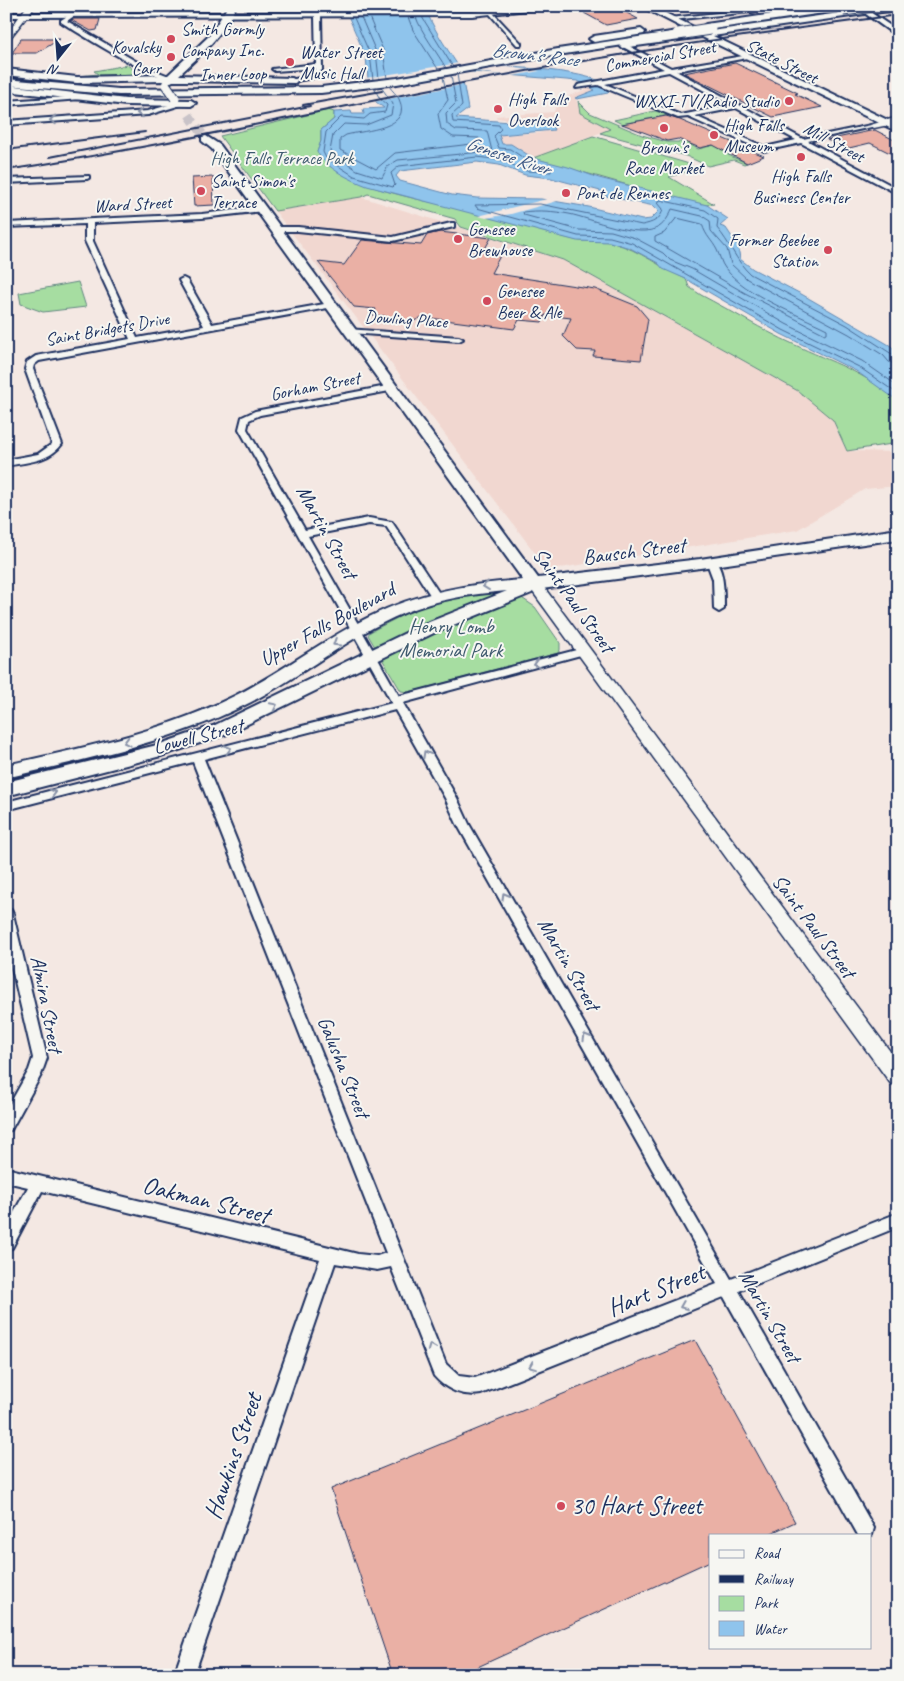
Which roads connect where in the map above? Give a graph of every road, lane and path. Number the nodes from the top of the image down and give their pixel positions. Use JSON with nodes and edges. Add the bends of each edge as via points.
{"nodes":[{"id":1,"x":31,"y":6,"type":"edge"},
{"id":2,"x":232,"y":6,"type":"edge"},
{"id":3,"x":562,"y":6,"type":"edge"},
{"id":4,"x":644,"y":6,"type":"edge"},
{"id":5,"x":738,"y":6,"type":"edge"},
{"id":6,"x":796,"y":6,"type":"edge"},
{"id":7,"x":823,"y":6,"type":"edge"},
{"id":8,"x":898,"y":7,"type":"edge"},
{"id":9,"x":844,"y":8,"type":"edge"},
{"id":10,"x":865,"y":8,"type":"edge"},
{"id":11,"x":746,"y":12,"type":"junction"},
{"id":12,"x":491,"y":14,"type":"junction"},
{"id":13,"x":6,"y":16,"type":"edge"},
{"id":14,"x":71,"y":16,"type":"junction"},
{"id":15,"x":229,"y":16,"type":"junction"},
{"id":16,"x":318,"y":16,"type":"junction"},
{"id":17,"x":23,"y":19,"type":"junction"},
{"id":18,"x":718,"y":20,"type":"junction"},
{"id":19,"x":677,"y":27,"type":"junction"},
{"id":20,"x":704,"y":31,"type":"junction"},
{"id":21,"x":6,"y":34,"type":"edge"},
{"id":22,"x":898,"y":35,"type":"edge"},
{"id":23,"x":594,"y":39,"type":"joint"},
{"id":24,"x":6,"y":41,"type":"edge"},
{"id":25,"x":519,"y":44,"type":"dead end"},
{"id":26,"x":625,"y":46,"type":"junction"},
{"id":27,"x":742,"y":57,"type":"junction"},
{"id":28,"x":481,"y":65,"type":"junction"},
{"id":29,"x":319,"y":68,"type":"junction"},
{"id":30,"x":275,"y":69,"type":"dead end"},
{"id":31,"x":670,"y":70,"type":"junction"},
{"id":32,"x":6,"y":72,"type":"edge"},
{"id":33,"x":420,"y":77,"type":"joint"},
{"id":34,"x":6,"y":78,"type":"edge"},
{"id":35,"x":392,"y":79,"type":"joint"},
{"id":36,"x":292,"y":80,"type":"junction"},
{"id":37,"x":6,"y":82,"type":"edge"},
{"id":38,"x":168,"y":82,"type":"junction"},
{"id":39,"x":348,"y":82,"type":"junction"},
{"id":40,"x":598,"y":83,"type":"junction"},
{"id":41,"x":366,"y":84,"type":"junction"},
{"id":42,"x":578,"y":87,"type":"dead end"},
{"id":43,"x":6,"y":88,"type":"edge"},
{"id":44,"x":80,"y":97,"type":"junction"},
{"id":45,"x":114,"y":101,"type":"junction"},
{"id":46,"x":6,"y":103,"type":"edge"},
{"id":47,"x":186,"y":105,"type":"junction"},
{"id":48,"x":735,"y":106,"type":"junction"},
{"id":49,"x":688,"y":115,"type":"junction"},
{"id":50,"x":100,"y":116,"type":"junction"},
{"id":51,"x":898,"y":120,"type":"edge"},
{"id":52,"x":6,"y":123,"type":"edge"},
{"id":53,"x":879,"y":124,"type":"junction"},
{"id":54,"x":898,"y":130,"type":"edge"},
{"id":55,"x":898,"y":138,"type":"edge"},
{"id":56,"x":212,"y":141,"type":"tunnel mouth"},
{"id":57,"x":801,"y":141,"type":"junction"},
{"id":58,"x":87,"y":178,"type":"dead end"},
{"id":59,"x":898,"y":180,"type":"edge"},
{"id":60,"x":6,"y":181,"type":"edge"},
{"id":61,"x":882,"y":184,"type":"junction"},
{"id":62,"x":898,"y":192,"type":"edge"},
{"id":63,"x":260,"y":209,"type":"junction"},
{"id":64,"x":89,"y":222,"type":"junction"},
{"id":65,"x":6,"y":225,"type":"edge"},
{"id":66,"x":451,"y":225,"type":"dead end"},
{"id":67,"x":276,"y":229,"type":"junction"},
{"id":68,"x":183,"y":280,"type":"dead end"},
{"id":69,"x":330,"y":305,"type":"junction"},
{"id":70,"x":209,"y":326,"type":"junction"},
{"id":71,"x":350,"y":330,"type":"junction"},
{"id":72,"x":459,"y":339,"type":"dead end"},
{"id":73,"x":134,"y":340,"type":"junction"},
{"id":74,"x":392,"y":388,"type":"junction"},
{"id":75,"x":246,"y":419,"type":"joint"},
{"id":76,"x":6,"y":463,"type":"edge"},
{"id":77,"x":302,"y":534,"type":"junction"},
{"id":78,"x":898,"y":534,"type":"edge"},
{"id":79,"x":712,"y":563,"type":"junction"},
{"id":80,"x":535,"y":585,"type":"junction"},
{"id":81,"x":436,"y":596,"type":"junction"},
{"id":82,"x":719,"y":609,"type":"dead end"},
{"id":83,"x":356,"y":630,"type":"junction"},
{"id":84,"x":584,"y":651,"type":"junction"},
{"id":85,"x":371,"y":657,"type":"junction"},
{"id":86,"x":397,"y":703,"type":"junction"},
{"id":87,"x":196,"y":757,"type":"junction"},
{"id":88,"x":6,"y":772,"type":"edge"},
{"id":89,"x":6,"y":789,"type":"edge"},
{"id":90,"x":6,"y":806,"type":"edge"},
{"id":91,"x":6,"y":914,"type":"edge"},
{"id":92,"x":898,"y":1078,"type":"edge"},
{"id":93,"x":6,"y":1125,"type":"edge"},
{"id":94,"x":6,"y":1176,"type":"edge"},
{"id":95,"x":38,"y":1183,"type":"junction"},
{"id":96,"x":898,"y":1220,"type":"edge"},
{"id":97,"x":6,"y":1243,"type":"edge"},
{"id":98,"x":330,"y":1254,"type":"junction"},
{"id":99,"x":395,"y":1258,"type":"junction"},
{"id":100,"x":728,"y":1288,"type":"junction"},
{"id":101,"x":459,"y":1385,"type":"joint"},
{"id":102,"x":865,"y":1528,"type":"dead end"},
{"id":103,"x":184,"y":1675,"type":"edge"}],
"edges":[{"from":1,"to":17,"type":"main road"},
{"from":2,"to":15,"type":"main road"},
{"from":3,"to":12,"type":"street"},
{"from":4,"to":19,"type":"main road","name":"State Street"},
{"from":5,"to":11,"type":"street"},
{"from":6,"to":11,"type":"street"},
{"from":7,"to":18,"type":"main road"},
{"from":8,"to":10,"type":"highway","name":"Inner Loop"},
{"from":9,"to":10,"type":"highway","name":"Inner Loop","bridge":true},
{"from":9,"to":20,"type":"highway","name":"Inner Loop"},
{"from":10,"to":20,"type":"main road"},
{"from":10,"to":22,"type":"street"},
{"from":11,"to":18,"type":"street"},
{"from":11,"to":19,"type":"street"},
{"from":12,"to":16,"type":"street"},
{"from":12,"to":25,"type":"street"},
{"from":13,"to":17,"type":"street"},
{"from":14,"to":15,"type":"street"},
{"from":14,"to":17,"type":"street"},
{"from":14,"to":38,"type":"street","via":[[63,21]]},
{"from":15,"to":16,"type":"street"},
{"from":15,"to":38,"type":"main road"},
{"from":16,"to":29,"type":"street"},
{"from":17,"to":21,"type":"main road"},
{"from":17,"to":24,"type":"main road"},
{"from":18,"to":19,"type":"main road"},
{"from":19,"to":20,"type":"highway","name":"Inner Loop","bridge":true},
{"from":19,"to":20,"type":"main road","name":"State Street"},
{"from":19,"to":23,"type":"main road"},
{"from":19,"to":28,"type":"highway","name":"Inner Loop"},
{"from":20,"to":26,"type":"main road"},
{"from":20,"to":27,"type":"main road","name":"State Street"},
{"from":23,"to":28,"type":"highway","via":[[533,49]]},
{"from":26,"to":28,"type":"highway"},
{"from":26,"to":31,"type":"street","name":"Mill Street"},
{"from":27,"to":31,"type":"street","name":"Commercial Street"},
{"from":27,"to":53,"type":"main road","name":"State Street"},
{"from":28,"to":33,"type":"highway","name":"Inner Loop"},
{"from":28,"to":35,"type":"highway","name":"Inner Loop"},
{"from":29,"to":30,"type":"street"},
{"from":29,"to":36,"type":"street","via":[[311,77]]},
{"from":29,"to":39,"type":"highway","via":[[326,79]]},
{"from":31,"to":40,"type":"street","name":"Commercial Street"},
{"from":31,"to":48,"type":"street","name":"Mill Street"},
{"from":32,"to":38,"type":"main road","via":[[77,80]]},
{"from":33,"to":41,"type":"highway"},
{"from":34,"to":41,"type":"highway","name":"Inner Loop","via":[[70,86],[159,89]]},
{"from":35,"to":41,"type":"highway","name":"Inner Loop"},
{"from":36,"to":38,"type":"main road"},
{"from":36,"to":39,"type":"highway"},
{"from":37,"to":41,"type":"highway","name":"Inner Loop","via":[[139,92],[280,91]]},
{"from":38,"to":47,"type":"main road","bridge":true},
{"from":38,"to":47,"type":"main road","via":[[181,86]]},
{"from":39,"to":41,"type":"highway"},
{"from":40,"to":42,"type":"street","name":"Commercial Street"},
{"from":40,"to":49,"type":"street","via":[[680,117]]},
{"from":41,"to":47,"type":"highway","via":[[286,97]]},
{"from":43,"to":44,"type":"main road"},
{"from":44,"to":45,"type":"main road"},
{"from":44,"to":46,"type":"street"},
{"from":45,"to":47,"type":"main road"},
{"from":45,"to":50,"type":"street","via":[[124,104],[125,108]]},
{"from":47,"to":50,"type":"street","one_way":true,"via":[[152,112]]},
{"from":48,"to":49,"type":"street"},
{"from":48,"to":57,"type":"street","name":"Mill Street"},
{"from":49,"to":57,"type":"street","via":[[764,149]]},
{"from":50,"to":52,"type":"street","one_way":true},
{"from":51,"to":53,"type":"main road"},
{"from":53,"to":54,"type":"main road","name":"State Street"},
{"from":53,"to":55,"type":"main road","name":"State Street"},
{"from":53,"to":57,"type":"street"},
{"from":56,"to":63,"type":"main road","name":"Saint Paul Street"},
{"from":57,"to":61,"type":"street","name":"Mill Street"},
{"from":58,"to":60,"type":"street"},
{"from":59,"to":61,"type":"street"},
{"from":61,"to":62,"type":"street","name":"Mill Street"},
{"from":63,"to":64,"type":"street","name":"Ward Street","via":[[202,216]]},
{"from":63,"to":67,"type":"main road","name":"Saint Paul Street"},
{"from":64,"to":65,"type":"street","name":"Ward Street"},
{"from":64,"to":73,"type":"street","via":[[89,241]]},
{"from":66,"to":67,"type":"street","via":[[393,240],[298,228]]},
{"from":67,"to":69,"type":"main road","name":"Saint Paul Street"},
{"from":68,"to":70,"type":"street"},
{"from":69,"to":70,"type":"street","name":"Saint Bridgets Drive"},
{"from":69,"to":71,"type":"main road","name":"Saint Paul Street"},
{"from":70,"to":73,"type":"street","name":"Saint Bridgets Drive"},
{"from":71,"to":72,"type":"street","name":"Dowling Place"},
{"from":71,"to":74,"type":"main road","name":"Saint Paul Street"},
{"from":73,"to":76,"type":"street","name":"Saint Bridgets Drive","via":[[45,356],[30,364],[29,369],[57,444],[46,454]]},
{"from":74,"to":75,"type":"street","name":"Gorham Street","via":[[258,413]]},
{"from":74,"to":80,"type":"main road","name":"Saint Paul Street"},
{"from":75,"to":77,"type":"street","name":"Martin Street","via":[[243,429]]},
{"from":77,"to":81,"type":"street","via":[[369,521],[389,524]]},
{"from":77,"to":83,"type":"street","name":"Martin Street"},
{"from":78,"to":79,"type":"main road","name":"Bausch Street"},
{"from":79,"to":80,"type":"main road","name":"Bausch Street"},
{"from":79,"to":82,"type":"street","via":[[718,579]]},
{"from":80,"to":81,"type":"main road","name":"Upper Falls Boulevard","one_way":true,"via":[[488,586]]},
{"from":80,"to":84,"type":"main road","name":"Saint Paul Street"},
{"from":80,"to":85,"type":"main road"},
{"from":81,"to":83,"type":"main road","name":"Upper Falls Boulevard","via":[[390,612]]},
{"from":83,"to":85,"type":"street","name":"Martin Street"},
{"from":83,"to":88,"type":"main road","name":"Upper Falls Boulevard","one_way":true,"via":[[258,691],[206,716],[134,740]]},
{"from":84,"to":86,"type":"street","name":"Lowell Street","one_way":true},
{"from":84,"to":92,"type":"main road","name":"Saint Paul Street"},
{"from":85,"to":86,"type":"street","name":"Martin Street"},
{"from":89,"to":85,"type":"main road","one_way":true,"via":[[197,738],[252,716]]},
{"from":87,"to":86,"type":"street","name":"Lowell Street","one_way":true},
{"from":100,"to":86,"type":"street","name":"Martin Street","one_way":true},
{"from":90,"to":87,"type":"street","name":"Lowell Street","one_way":true},
{"from":87,"to":99,"type":"street","name":"Galusha Street"},
{"from":91,"to":93,"type":"street","name":"Almira Street","via":[[40,1058]]},
{"from":94,"to":95,"type":"street","name":"Oakman Street"},
{"from":95,"to":97,"type":"street"},
{"from":95,"to":98,"type":"street","name":"Oakman Street"},
{"from":96,"to":100,"type":"street","name":"Hart Street"},
{"from":98,"to":99,"type":"street","name":"Oakman Street","via":[[368,1262]]},
{"from":98,"to":103,"type":"street","name":"Hawkins Street"},
{"from":101,"to":99,"type":"street","name":"Galusha Street","one_way":true,"via":[[440,1370]]},
{"from":100,"to":101,"type":"street","name":"Hart Street","one_way":true,"via":[[481,1386]]},
{"from":100,"to":102,"type":"street","name":"Martin Street"}]}
